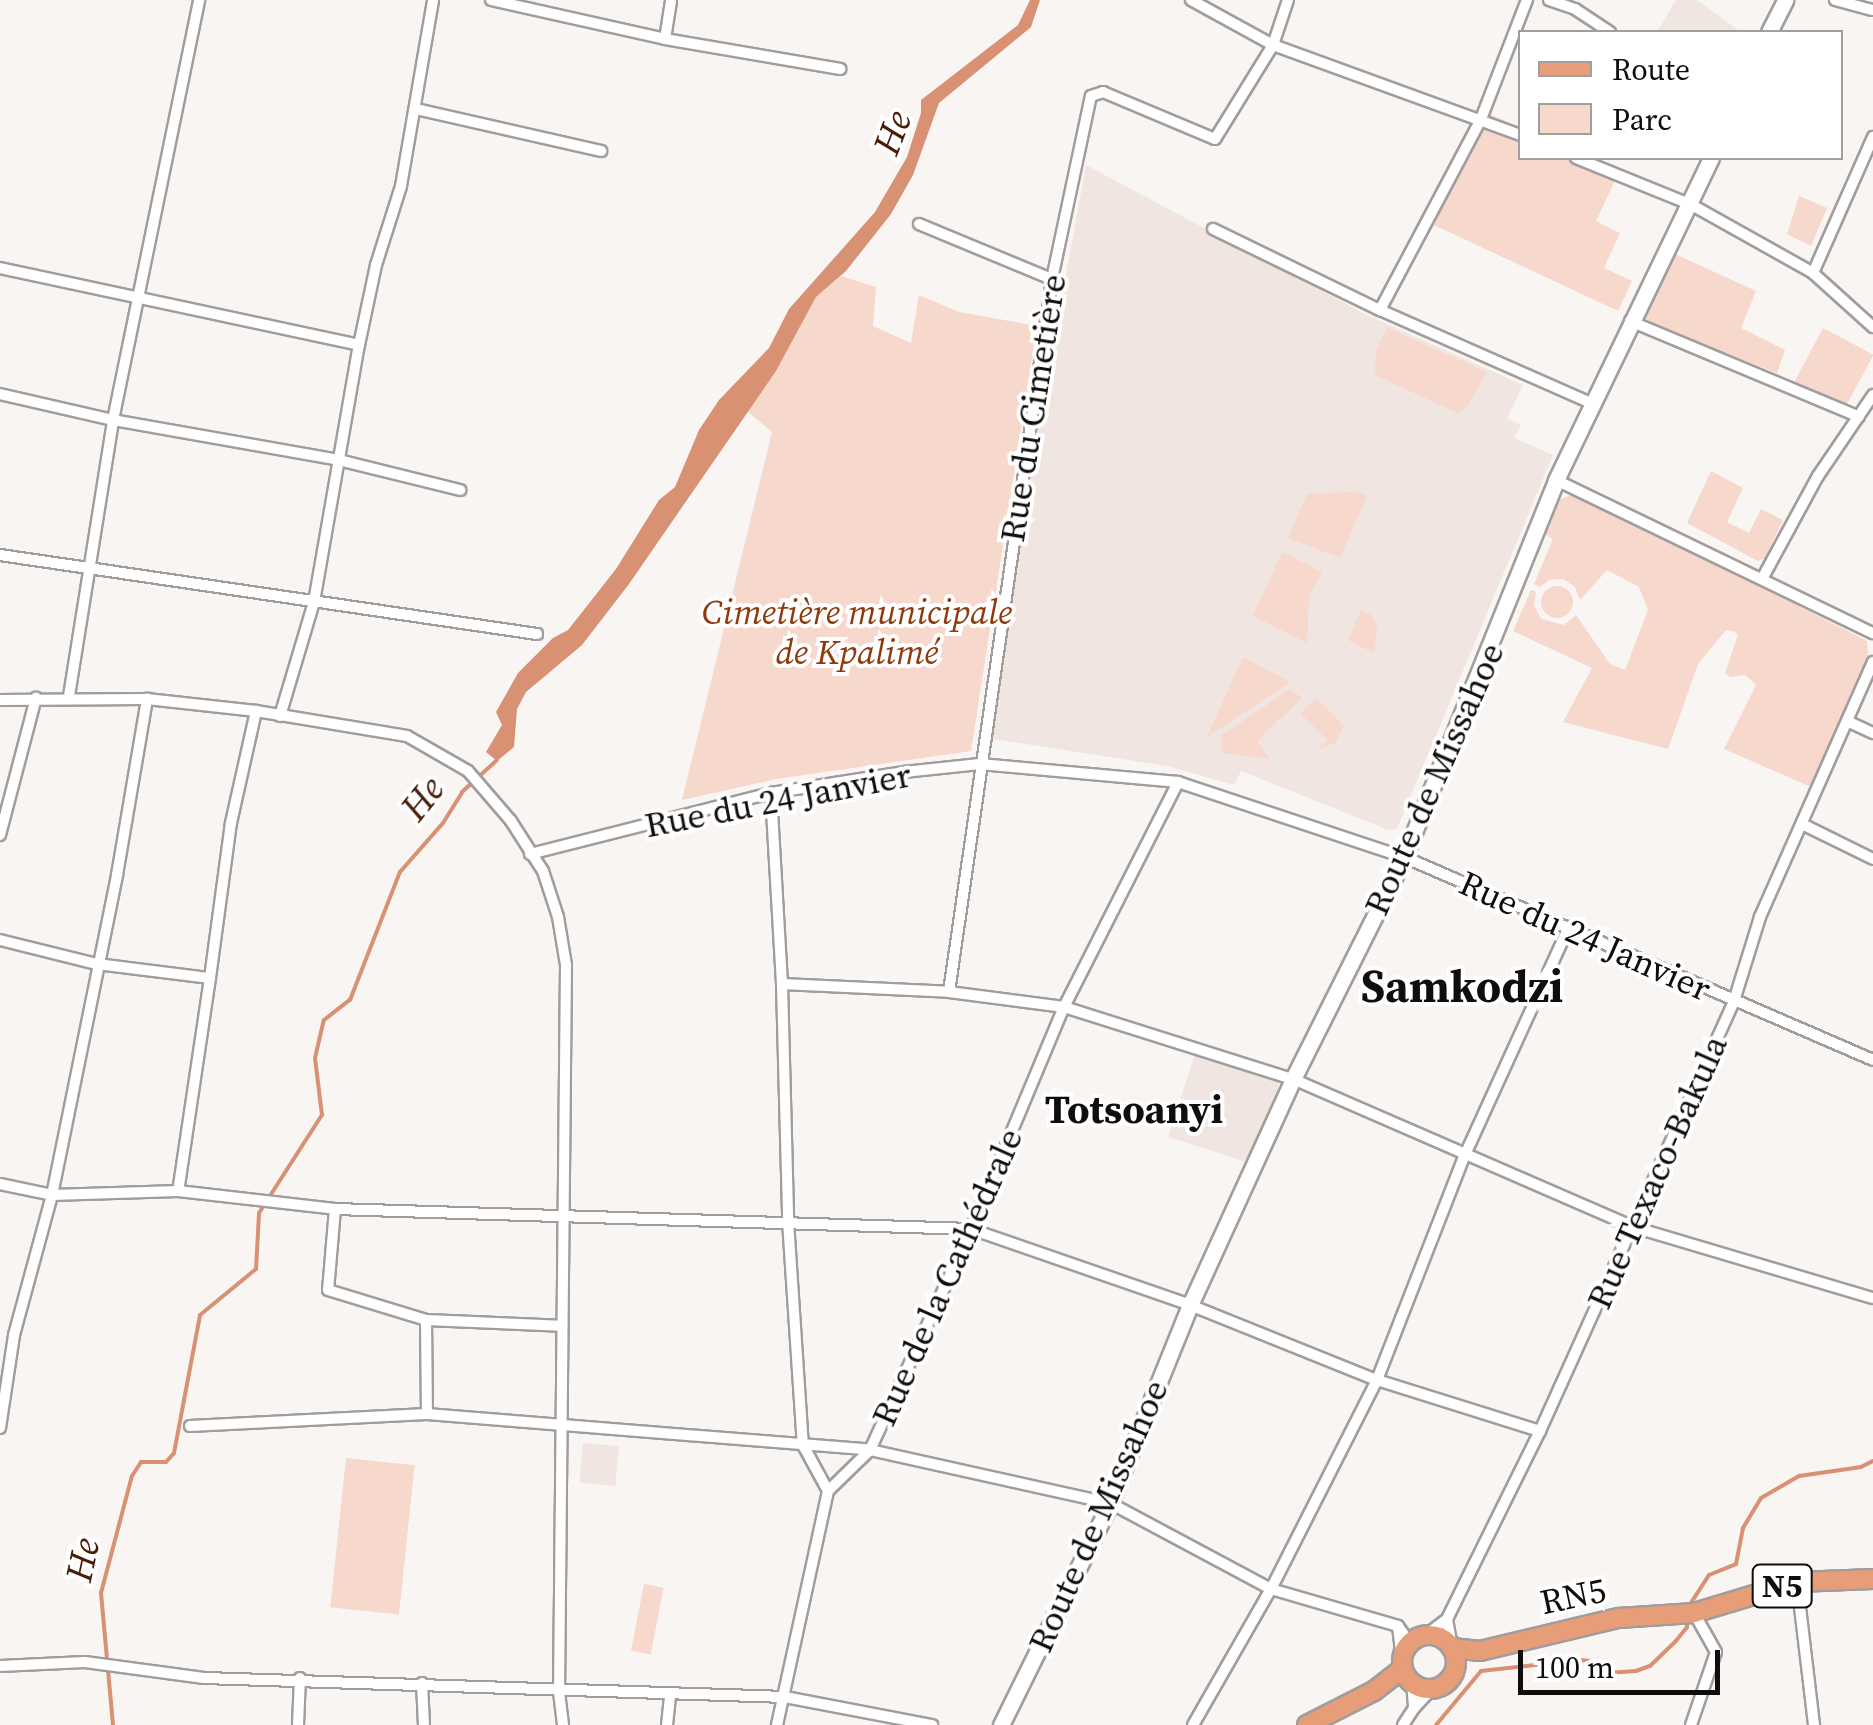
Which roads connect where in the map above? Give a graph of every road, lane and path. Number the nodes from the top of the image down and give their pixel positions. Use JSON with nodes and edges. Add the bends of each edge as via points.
{"nodes":[{"id":1,"x":199,"y":0,"type":"edge"},
{"id":2,"x":433,"y":0,"type":"edge"},
{"id":3,"x":491,"y":0,"type":"edge"},
{"id":4,"x":670,"y":0,"type":"edge"},
{"id":5,"x":1190,"y":0,"type":"edge"},
{"id":6,"x":1288,"y":0,"type":"edge"},
{"id":7,"x":1527,"y":0,"type":"edge"},
{"id":8,"x":1549,"y":0,"type":"edge"},
{"id":9,"x":1784,"y":0,"type":"edge"},
{"id":10,"x":1834,"y":0,"type":"edge"},
{"id":11,"x":1873,"y":10,"type":"edge"},
{"id":12,"x":1607,"y":30,"type":"edge"},
{"id":13,"x":1770,"y":30,"type":"edge"},
{"id":14,"x":665,"y":39,"type":"junction"},
{"id":15,"x":1274,"y":44,"type":"junction"},
{"id":16,"x":840,"y":69,"type":"dead end"},
{"id":17,"x":416,"y":109,"type":"junction"},
{"id":18,"x":1480,"y":119,"type":"junction"},
{"id":19,"x":1518,"y":134,"type":"edge"},
{"id":20,"x":1873,"y":137,"type":"edge"},
{"id":21,"x":601,"y":152,"type":"dead end"},
{"id":22,"x":1581,"y":160,"type":"edge"},
{"id":23,"x":1710,"y":160,"type":"edge"},
{"id":24,"x":1692,"y":205,"type":"junction"},
{"id":25,"x":918,"y":224,"type":"dead end"},
{"id":26,"x":1214,"y":228,"type":"dead end"},
{"id":27,"x":0,"y":268,"type":"edge"},
{"id":28,"x":1812,"y":273,"type":"junction"},
{"id":29,"x":1052,"y":278,"type":"junction"},
{"id":30,"x":140,"y":301,"type":"junction"},
{"id":31,"x":1380,"y":310,"type":"junction"},
{"id":32,"x":1630,"y":320,"type":"junction"},
{"id":33,"x":1873,"y":327,"type":"edge"},
{"id":34,"x":359,"y":345,"type":"junction"},
{"id":35,"x":0,"y":394,"type":"edge"},
{"id":36,"x":1873,"y":395,"type":"edge"},
{"id":37,"x":1593,"y":404,"type":"junction"},
{"id":38,"x":1860,"y":417,"type":"junction"},
{"id":39,"x":113,"y":420,"type":"junction"},
{"id":40,"x":339,"y":460,"type":"junction"},
{"id":41,"x":1556,"y":480,"type":"junction"},
{"id":42,"x":460,"y":490,"type":"dead end"},
{"id":43,"x":0,"y":555,"type":"edge"},
{"id":44,"x":88,"y":567,"type":"junction"},
{"id":45,"x":1762,"y":579,"type":"junction"},
{"id":46,"x":314,"y":602,"type":"junction"},
{"id":47,"x":1873,"y":632,"type":"edge"},
{"id":48,"x":536,"y":634,"type":"dead end"},
{"id":49,"x":1873,"y":662,"type":"edge"},
{"id":50,"x":69,"y":696,"type":"junction"},
{"id":51,"x":36,"y":698,"type":"junction"},
{"id":52,"x":147,"y":699,"type":"junction"},
{"id":53,"x":0,"y":700,"type":"edge"},
{"id":54,"x":256,"y":711,"type":"junction"},
{"id":55,"x":280,"y":716,"type":"junction"},
{"id":56,"x":1847,"y":721,"type":"junction"},
{"id":57,"x":1873,"y":733,"type":"edge"},
{"id":58,"x":980,"y":764,"type":"junction"},
{"id":59,"x":1178,"y":782,"type":"junction"},
{"id":60,"x":771,"y":793,"type":"junction"},
{"id":61,"x":1802,"y":824,"type":"junction"},
{"id":62,"x":0,"y":835,"type":"edge"},
{"id":63,"x":530,"y":854,"type":"junction"},
{"id":64,"x":1404,"y":857,"type":"junction"},
{"id":65,"x":1873,"y":859,"type":"edge"},
{"id":66,"x":1568,"y":926,"type":"junction"},
{"id":67,"x":0,"y":940,"type":"edge"},
{"id":68,"x":97,"y":964,"type":"junction"},
{"id":69,"x":210,"y":978,"type":"junction"},
{"id":70,"x":782,"y":984,"type":"junction"},
{"id":71,"x":949,"y":992,"type":"junction"},
{"id":72,"x":1734,"y":1001,"type":"junction"},
{"id":73,"x":1064,"y":1007,"type":"junction"},
{"id":74,"x":1873,"y":1060,"type":"edge"},
{"id":75,"x":1293,"y":1079,"type":"junction"},
{"id":76,"x":1464,"y":1157,"type":"junction"},
{"id":77,"x":0,"y":1184,"type":"edge"},
{"id":78,"x":178,"y":1191,"type":"junction"},
{"id":79,"x":52,"y":1195,"type":"junction"},
{"id":80,"x":335,"y":1209,"type":"junction"},
{"id":81,"x":564,"y":1216,"type":"junction"},
{"id":82,"x":788,"y":1221,"type":"junction"},
{"id":83,"x":1633,"y":1227,"type":"junction"},
{"id":84,"x":971,"y":1229,"type":"junction"},
{"id":85,"x":1873,"y":1298,"type":"edge"},
{"id":86,"x":1190,"y":1306,"type":"junction"},
{"id":87,"x":426,"y":1320,"type":"junction"},
{"id":88,"x":561,"y":1326,"type":"junction"},
{"id":89,"x":1378,"y":1380,"type":"junction"},
{"id":90,"x":427,"y":1414,"type":"junction"},
{"id":91,"x":562,"y":1424,"type":"junction"},
{"id":92,"x":190,"y":1426,"type":"dead end"},
{"id":93,"x":0,"y":1428,"type":"edge"},
{"id":94,"x":1540,"y":1431,"type":"junction"},
{"id":95,"x":804,"y":1445,"type":"junction"},
{"id":96,"x":870,"y":1450,"type":"junction"},
{"id":97,"x":828,"y":1490,"type":"junction"},
{"id":98,"x":1110,"y":1503,"type":"junction"},
{"id":99,"x":1873,"y":1579,"type":"edge"},
{"id":100,"x":1797,"y":1582,"type":"junction"},
{"id":101,"x":1271,"y":1589,"type":"junction"},
{"id":102,"x":1688,"y":1614,"type":"junction"},
{"id":103,"x":1447,"y":1620,"type":"junction"},
{"id":104,"x":1398,"y":1626,"type":"junction"},
{"id":105,"x":1418,"y":1639,"type":"junction"},
{"id":106,"x":1452,"y":1648,"type":"junction"},
{"id":107,"x":1480,"y":1651,"type":"junction"},
{"id":108,"x":0,"y":1666,"type":"edge"},
{"id":109,"x":1455,"y":1671,"type":"junction"},
{"id":110,"x":1408,"y":1676,"type":"junction"},
{"id":111,"x":300,"y":1678,"type":"junction"},
{"id":112,"x":422,"y":1683,"type":"junction"},
{"id":113,"x":1432,"y":1689,"type":"junction"},
{"id":114,"x":559,"y":1692,"type":"junction"},
{"id":115,"x":670,"y":1696,"type":"junction"},
{"id":116,"x":785,"y":1697,"type":"junction"},
{"id":117,"x":1414,"y":1708,"type":"junction"},
{"id":118,"x":298,"y":1725,"type":"edge"},
{"id":119,"x":424,"y":1725,"type":"edge"},
{"id":120,"x":562,"y":1725,"type":"edge"},
{"id":121,"x":667,"y":1725,"type":"edge"},
{"id":122,"x":777,"y":1725,"type":"edge"},
{"id":123,"x":932,"y":1725,"type":"edge"},
{"id":124,"x":1001,"y":1725,"type":"edge"},
{"id":125,"x":1193,"y":1725,"type":"edge"},
{"id":126,"x":1308,"y":1725,"type":"edge"},
{"id":127,"x":1403,"y":1725,"type":"edge"},
{"id":128,"x":1692,"y":1725,"type":"edge"},
{"id":129,"x":1814,"y":1725,"type":"edge"}],
"edges":[{"from":1,"to":30,"type":"street"},
{"from":2,"to":17,"type":"street"},
{"from":3,"to":14,"type":"street"},
{"from":4,"to":14,"type":"street"},
{"from":5,"to":15,"type":"street"},
{"from":6,"to":15,"type":"street"},
{"from":7,"to":18,"type":"street"},
{"from":8,"to":12,"type":"street"},
{"from":9,"to":13,"type":"main road"},
{"from":10,"to":11,"type":"street"},
{"from":14,"to":16,"type":"street"},
{"from":15,"to":18,"type":"street"},
{"from":15,"to":29,"type":"street","name":"Rue du Cimetière","via":[[1215,139],[1103,92],[1092,96]]},
{"from":17,"to":21,"type":"street"},
{"from":17,"to":34,"type":"street"},
{"from":18,"to":19,"type":"street"},
{"from":18,"to":31,"type":"street"},
{"from":20,"to":28,"type":"street"},
{"from":22,"to":24,"type":"street"},
{"from":23,"to":24,"type":"main road","name":"Route de Missahoe"},
{"from":24,"to":28,"type":"street"},
{"from":24,"to":32,"type":"main road","name":"Route de Missahoe"},
{"from":25,"to":29,"type":"street"},
{"from":26,"to":31,"type":"street"},
{"from":27,"to":30,"type":"street"},
{"from":28,"to":33,"type":"street"},
{"from":29,"to":58,"type":"street","name":"Rue du Cimetière"},
{"from":30,"to":34,"type":"street"},
{"from":30,"to":39,"type":"street"},
{"from":31,"to":37,"type":"street"},
{"from":32,"to":37,"type":"main road","name":"Route de Missahoe"},
{"from":32,"to":38,"type":"street"},
{"from":34,"to":40,"type":"street"},
{"from":35,"to":39,"type":"street"},
{"from":36,"to":38,"type":"street"},
{"from":37,"to":41,"type":"main road","name":"Route de Missahoe"},
{"from":38,"to":45,"type":"street","via":[[1818,476]]},
{"from":39,"to":40,"type":"street"},
{"from":39,"to":44,"type":"street"},
{"from":40,"to":42,"type":"street"},
{"from":40,"to":46,"type":"street"},
{"from":41,"to":45,"type":"street"},
{"from":41,"to":64,"type":"main road","name":"Route de Missahoe"},
{"from":43,"to":44,"type":"street"},
{"from":44,"to":46,"type":"street"},
{"from":44,"to":50,"type":"street"},
{"from":45,"to":47,"type":"street"},
{"from":46,"to":48,"type":"street"},
{"from":46,"to":55,"type":"street"},
{"from":49,"to":56,"type":"street","name":"Rue Texaco-Bakula"},
{"from":50,"to":51,"type":"street"},
{"from":50,"to":52,"type":"street"},
{"from":51,"to":53,"type":"street"},
{"from":51,"to":62,"type":"street"},
{"from":52,"to":54,"type":"street"},
{"from":52,"to":68,"type":"street"},
{"from":54,"to":55,"type":"street"},
{"from":54,"to":69,"type":"street","via":[[231,824]]},
{"from":55,"to":63,"type":"street","via":[[407,736],[468,770]]},
{"from":56,"to":57,"type":"street"},
{"from":56,"to":61,"type":"street","name":"Rue Texaco-Bakula"},
{"from":58,"to":59,"type":"street","name":"Rue du 24 Janvier"},
{"from":58,"to":60,"type":"street","name":"Rue du 24 Janvier"},
{"from":58,"to":71,"type":"street","name":"Rue du Cimetière"},
{"from":59,"to":64,"type":"street","name":"Rue du 24 Janvier"},
{"from":59,"to":73,"type":"street","name":"Rue de la Cathédrale"},
{"from":60,"to":63,"type":"street","name":"Rue du 24 Janvier"},
{"from":60,"to":70,"type":"street"},
{"from":61,"to":65,"type":"street"},
{"from":61,"to":72,"type":"street","name":"Rue Texaco-Bakula","via":[[1760,917]]},
{"from":63,"to":81,"type":"street","via":[[558,917],[566,965]]},
{"from":64,"to":66,"type":"street","name":"Rue du 24 Janvier"},
{"from":64,"to":75,"type":"main road","name":"Route de Missahoe"},
{"from":66,"to":72,"type":"street","name":"Rue du 24 Janvier"},
{"from":66,"to":76,"type":"street"},
{"from":67,"to":68,"type":"street"},
{"from":68,"to":69,"type":"street"},
{"from":68,"to":79,"type":"street"},
{"from":69,"to":78,"type":"street"},
{"from":70,"to":71,"type":"street"},
{"from":70,"to":82,"type":"street"},
{"from":71,"to":73,"type":"street"},
{"from":72,"to":74,"type":"street","name":"Rue du 24 Janvier"},
{"from":72,"to":83,"type":"street","name":"Rue Texaco-Bakula"},
{"from":73,"to":75,"type":"street"},
{"from":73,"to":84,"type":"street","name":"Rue de la Cathédrale"},
{"from":75,"to":76,"type":"street"},
{"from":75,"to":86,"type":"main road","name":"Route de Missahoe"},
{"from":76,"to":83,"type":"street"},
{"from":76,"to":89,"type":"street"},
{"from":77,"to":79,"type":"street"},
{"from":78,"to":79,"type":"street"},
{"from":78,"to":80,"type":"street"},
{"from":79,"to":93,"type":"street","via":[[14,1335]]},
{"from":80,"to":81,"type":"street"},
{"from":80,"to":87,"type":"street","via":[[328,1290]]},
{"from":81,"to":82,"type":"street"},
{"from":81,"to":88,"type":"street"},
{"from":82,"to":84,"type":"street"},
{"from":82,"to":95,"type":"street"},
{"from":83,"to":85,"type":"street"},
{"from":83,"to":94,"type":"street","name":"Rue Texaco-Bakula"},
{"from":84,"to":86,"type":"street"},
{"from":84,"to":96,"type":"street","name":"Rue de la Cathédrale"},
{"from":86,"to":89,"type":"street"},
{"from":86,"to":98,"type":"main road","name":"Route de Missahoe"},
{"from":87,"to":88,"type":"street"},
{"from":87,"to":90,"type":"street"},
{"from":88,"to":91,"type":"street"},
{"from":89,"to":94,"type":"street"},
{"from":89,"to":101,"type":"street"},
{"from":90,"to":91,"type":"street"},
{"from":90,"to":92,"type":"street"},
{"from":91,"to":95,"type":"street"},
{"from":91,"to":114,"type":"street"},
{"from":94,"to":103,"type":"street","name":"Rue Texaco-Bakula"},
{"from":95,"to":96,"type":"street"},
{"from":95,"to":97,"type":"street"},
{"from":96,"to":97,"type":"street","name":"Rue de la Cathédrale"},
{"from":96,"to":98,"type":"street"},
{"from":97,"to":116,"type":"street"},
{"from":98,"to":101,"type":"street"},
{"from":98,"to":124,"type":"main road","name":"Route de Missahoe"},
{"from":99,"to":100,"type":"main road","name":"N5","number":"N5"},
{"from":100,"to":102,"type":"main road","name":"N5","number":"N5"},
{"from":100,"to":129,"type":"street"},
{"from":101,"to":104,"type":"street"},
{"from":101,"to":125,"type":"street"},
{"from":102,"to":107,"type":"main road","name":"RN5","number":"N5","via":[[1619,1618]]},
{"from":102,"to":128,"type":"street","via":[[1716,1652]]},
{"from":103,"to":105,"type":"street","name":"Rue Texaco-Bakula"},
{"from":103,"to":106,"type":"street"},
{"from":104,"to":105,"type":"street"},
{"from":104,"to":110,"type":"street"},
{"from":105,"to":106,"type":"main road","name":"RN5","via":[[1443,1639]]},
{"from":105,"to":110,"type":"main road"},
{"from":106,"to":107,"type":"main road","name":"RN5","number":"N5"},
{"from":106,"to":109,"type":"main road"},
{"from":107,"to":109,"type":"main road","name":"RN5","number":"N5"},
{"from":108,"to":111,"type":"street","via":[[85,1662],[204,1678]]},
{"from":109,"to":113,"type":"main road","name":"RN5"},
{"from":110,"to":113,"type":"main road"},
{"from":110,"to":117,"type":"street"},
{"from":110,"to":126,"type":"main road"},
{"from":111,"to":112,"type":"street"},
{"from":111,"to":118,"type":"street"},
{"from":112,"to":114,"type":"street"},
{"from":112,"to":119,"type":"street"},
{"from":113,"to":117,"type":"street"},
{"from":114,"to":115,"type":"street"},
{"from":114,"to":120,"type":"street"},
{"from":115,"to":116,"type":"street"},
{"from":115,"to":121,"type":"street"},
{"from":116,"to":122,"type":"street"},
{"from":116,"to":123,"type":"street"},
{"from":117,"to":127,"type":"street"}]}
